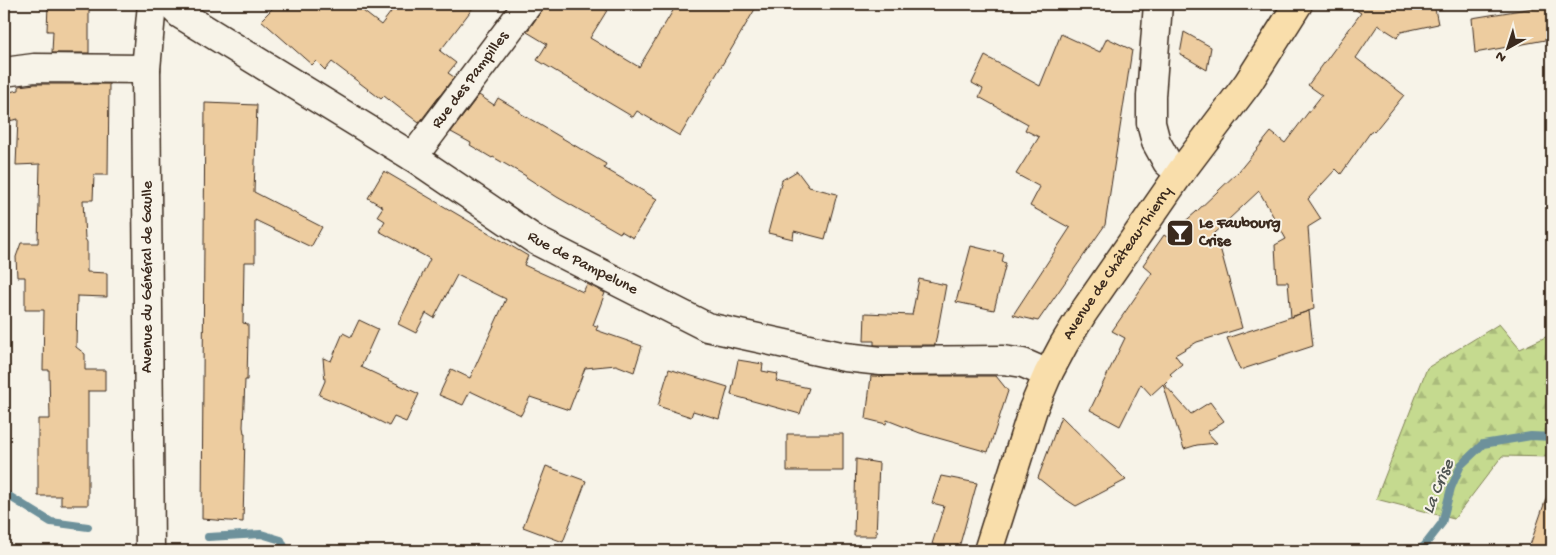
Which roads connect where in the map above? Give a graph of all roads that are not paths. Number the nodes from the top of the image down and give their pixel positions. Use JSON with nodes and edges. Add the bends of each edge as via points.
{"nodes":[{"id":1,"x":152,"y":4,"type":"edge"},
{"id":2,"x":170,"y":4,"type":"edge"},
{"id":3,"x":528,"y":4,"type":"edge"},
{"id":4,"x":1158,"y":4,"type":"edge"},
{"id":5,"x":1298,"y":4,"type":"edge"},
{"id":6,"x":146,"y":69,"type":"junction"},
{"id":7,"x":4,"y":72,"type":"edge"},
{"id":8,"x":413,"y":157,"type":"junction"},
{"id":9,"x":1180,"y":173,"type":"junction"},
{"id":10,"x":1048,"y":374,"type":"junction"},
{"id":11,"x":150,"y":551,"type":"edge"},
{"id":12,"x":988,"y":551,"type":"edge"}],
"edges":[{"from":1,"to":6,"type":"street","name":"Avenue du Général de Gaulle"},
{"from":2,"to":8,"type":"street","name":"Rue de Pampelune","via":[[180,14]]},
{"from":3,"to":8,"type":"street","name":"Rue des Pampilles"},
{"from":4,"to":9,"type":"street","via":[[1151,123],[1156,142],[1167,162]]},
{"from":5,"to":9,"type":"main road","name":"Avenue de Château-Thierry","via":[[1248,83]]},
{"from":6,"to":7,"type":"street","via":[[34,68]]},
{"from":6,"to":11,"type":"street","name":"Avenue du Général de Gaulle"},
{"from":8,"to":10,"type":"street","name":"Rue de Pampelune","via":[[537,241],[707,327],[845,357],[881,361],[1003,360],[1023,363]]},
{"from":9,"to":10,"type":"main road","name":"Avenue de Château-Thierry","via":[[1083,313]]},
{"from":10,"to":12,"type":"main road","name":"Avenue de Château-Thierry","via":[[1033,409]]}]}
